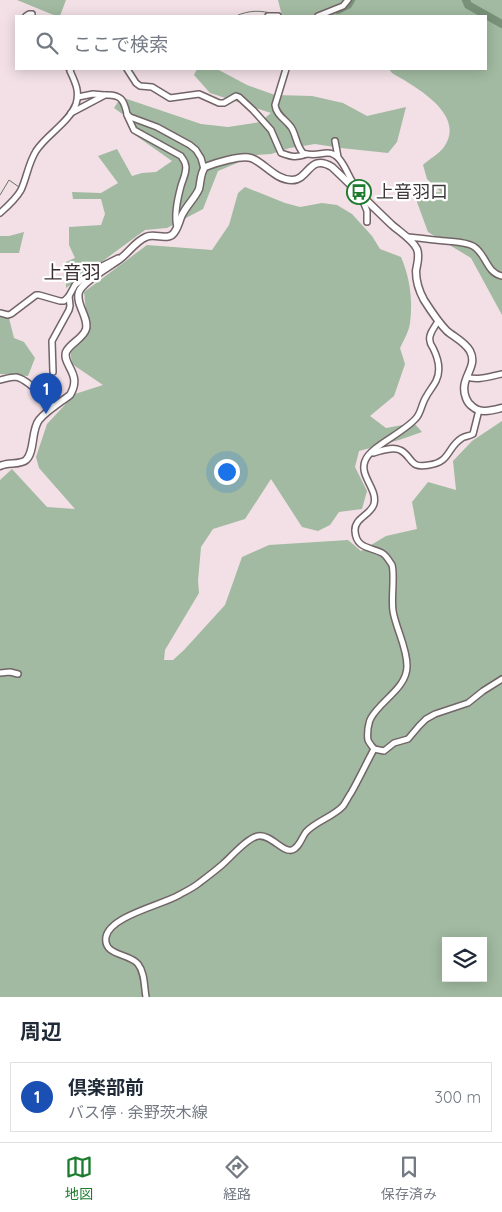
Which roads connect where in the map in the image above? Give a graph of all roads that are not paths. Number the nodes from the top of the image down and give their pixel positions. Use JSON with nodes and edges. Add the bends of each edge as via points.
{"nodes":[{"id":1,"x":348,"y":0,"type":"edge"},
{"id":2,"x":320,"y":15,"type":"edge"},
{"id":3,"x":70,"y":70,"type":"edge"},
{"id":4,"x":128,"y":70,"type":"edge"},
{"id":5,"x":286,"y":70,"type":"edge"},
{"id":6,"x":105,"y":95,"type":"junction"},
{"id":7,"x":78,"y":97,"type":"junction"},
{"id":8,"x":72,"y":113,"type":"junction"},
{"id":9,"x":127,"y":114,"type":"junction"},
{"id":10,"x":335,"y":141,"type":"dead end"},
{"id":11,"x":307,"y":154,"type":"junction"},
{"id":12,"x":338,"y":157,"type":"junction"},
{"id":13,"x":204,"y":169,"type":"junction"},
{"id":14,"x":350,"y":184,"type":"junction"},
{"id":15,"x":360,"y":193,"type":"junction"},
{"id":16,"x":0,"y":213,"type":"edge"},
{"id":17,"x":367,"y":222,"type":"dead end"},
{"id":18,"x":178,"y":227,"type":"junction"},
{"id":19,"x":406,"y":237,"type":"junction"},
{"id":20,"x":121,"y":259,"type":"junction"},
{"id":21,"x":502,"y":276,"type":"edge"},
{"id":22,"x":69,"y":296,"type":"junction"},
{"id":23,"x":0,"y":313,"type":"edge"},
{"id":24,"x":438,"y":321,"type":"junction"},
{"id":25,"x":53,"y":372,"type":"dead end"},
{"id":26,"x":502,"y":374,"type":"edge"},
{"id":27,"x":467,"y":377,"type":"junction"},
{"id":28,"x":0,"y":380,"type":"edge"},
{"id":29,"x":54,"y":408,"type":"junction"},
{"id":30,"x":502,"y":408,"type":"edge"},
{"id":31,"x":479,"y":410,"type":"junction"},
{"id":32,"x":370,"y":453,"type":"junction"},
{"id":33,"x":0,"y":466,"type":"edge"},
{"id":34,"x":0,"y":674,"type":"edge"},
{"id":35,"x":18,"y":674,"type":"dead end"},
{"id":36,"x":502,"y":679,"type":"edge"},
{"id":37,"x":374,"y":749,"type":"junction"},
{"id":38,"x":146,"y":997,"type":"edge"}],
"edges":[{"from":1,"to":2,"type":"street","via":[[343,6]]},
{"from":3,"to":7,"type":"street"},
{"from":4,"to":11,"type":"street","via":[[140,86],[152,88],[170,98],[199,94],[224,103],[239,97],[271,130],[281,153],[292,157]]},
{"from":5,"to":11,"type":"street","via":[[275,110],[292,128],[300,150]]},
{"from":6,"to":7,"type":"street"},
{"from":6,"to":8,"type":"street"},
{"from":6,"to":9,"type":"street","via":[[122,100]]},
{"from":7,"to":8,"type":"street"},
{"from":8,"to":16,"type":"street","via":[[37,150],[21,191]]},
{"from":9,"to":13,"type":"street","via":[[190,145],[201,158]]},
{"from":9,"to":18,"type":"street","via":[[134,130],[180,156],[186,164],[175,220]]},
{"from":10,"to":12,"type":"street"},
{"from":11,"to":12,"type":"street","via":[[328,153]]},
{"from":12,"to":14,"type":"street","via":[[352,181]]},
{"from":13,"to":14,"type":"main road","via":[[245,157],[287,180],[295,180],[314,164],[326,163]]},
{"from":13,"to":18,"type":"main road","via":[[200,186],[182,214]]},
{"from":14,"to":15,"type":"main road"},
{"from":15,"to":17,"type":"street","via":[[367,211]]},
{"from":15,"to":19,"type":"main road"},
{"from":18,"to":20,"type":"main road","via":[[170,236],[148,236]]},
{"from":19,"to":21,"type":"street","via":[[473,246],[481,252],[492,271]]},
{"from":19,"to":24,"type":"main road","via":[[418,250],[416,280]]},
{"from":20,"to":22,"type":"street","via":[[94,270],[75,285]]},
{"from":20,"to":29,"type":"main road","via":[[97,274],[79,293],[86,329],[66,353],[74,386],[70,395]]},
{"from":22,"to":23,"type":"street","via":[[62,301],[36,295],[11,314]]},
{"from":22,"to":25,"type":"street","via":[[69,310],[52,341]]},
{"from":24,"to":27,"type":"main road","via":[[470,351],[472,364]]},
{"from":24,"to":32,"type":"street","via":[[430,341],[439,368],[437,379],[416,418]]},
{"from":26,"to":27,"type":"street"},
{"from":27,"to":31,"type":"main road","via":[[464,392],[472,407]]},
{"from":28,"to":29,"type":"street","via":[[22,379]]},
{"from":29,"to":33,"type":"main road","via":[[39,420],[27,460]]},
{"from":30,"to":31,"type":"main road"},
{"from":31,"to":32,"type":"street","via":[[473,434],[457,442],[437,464],[413,464],[402,451],[392,448]]},
{"from":32,"to":37,"type":"street","via":[[364,467],[374,494],[373,507],[358,520],[355,531],[363,546],[383,554],[392,565],[393,609],[407,667],[397,688],[370,719],[368,740]]},
{"from":34,"to":35,"type":"street"},
{"from":36,"to":37,"type":"street","via":[[468,703],[426,720],[408,739],[394,743],[384,751]]},
{"from":37,"to":38,"type":"street","via":[[344,805],[307,831],[292,850],[285,850],[277,842],[258,836],[197,885],[126,917],[109,930],[108,947],[137,963]]}]}
